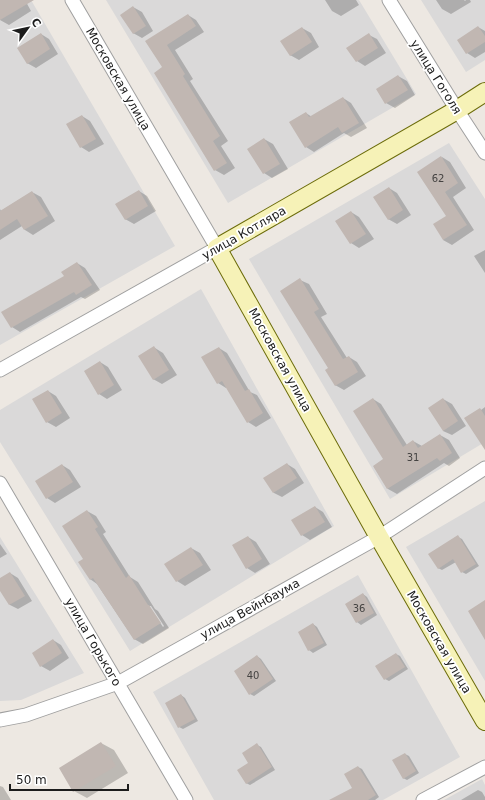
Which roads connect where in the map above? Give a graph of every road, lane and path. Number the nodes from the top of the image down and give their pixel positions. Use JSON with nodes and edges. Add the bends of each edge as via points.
{"nodes":[{"id":1,"x":72,"y":0,"type":"edge"},
{"id":2,"x":389,"y":0,"type":"edge"},
{"id":3,"x":485,"y":92,"type":"edge"},
{"id":4,"x":457,"y":110,"type":"junction"},
{"id":5,"x":485,"y":153,"type":"edge"},
{"id":6,"x":217,"y":248,"type":"junction"},
{"id":7,"x":0,"y":370,"type":"edge"},
{"id":8,"x":485,"y":468,"type":"edge"},
{"id":9,"x":0,"y":483,"type":"edge"},
{"id":10,"x":379,"y":537,"type":"junction"},
{"id":11,"x":118,"y":683,"type":"junction"},
{"id":12,"x":0,"y":720,"type":"edge"},
{"id":13,"x":485,"y":721,"type":"edge"},
{"id":14,"x":485,"y":767,"type":"edge"},
{"id":15,"x":186,"y":800,"type":"edge"},
{"id":16,"x":423,"y":800,"type":"edge"}],
"edges":[{"from":1,"to":6,"type":"street","name":"Московская улица"},
{"from":2,"to":4,"type":"street","name":"улица Гоголя"},
{"from":3,"to":4,"type":"street","name":"улица Котляра"},
{"from":4,"to":5,"type":"street","name":"улица Гоголя"},
{"from":4,"to":6,"type":"street","name":"улица Котляра"},
{"from":6,"to":7,"type":"street","name":"улица Котляра"},
{"from":6,"to":10,"type":"street","name":"Московская улица"},
{"from":8,"to":10,"type":"street","name":"улица Вейнбаума"},
{"from":9,"to":11,"type":"street","name":"улица Горького"},
{"from":10,"to":11,"type":"street","name":"улица Вейнбаума"},
{"from":10,"to":13,"type":"street","name":"Московская улица"},
{"from":11,"to":12,"type":"street","name":"улица Вейнбаума","via":[[26,715]]},
{"from":11,"to":15,"type":"street","name":"улица Горького"},
{"from":14,"to":16,"type":"street"}]}
